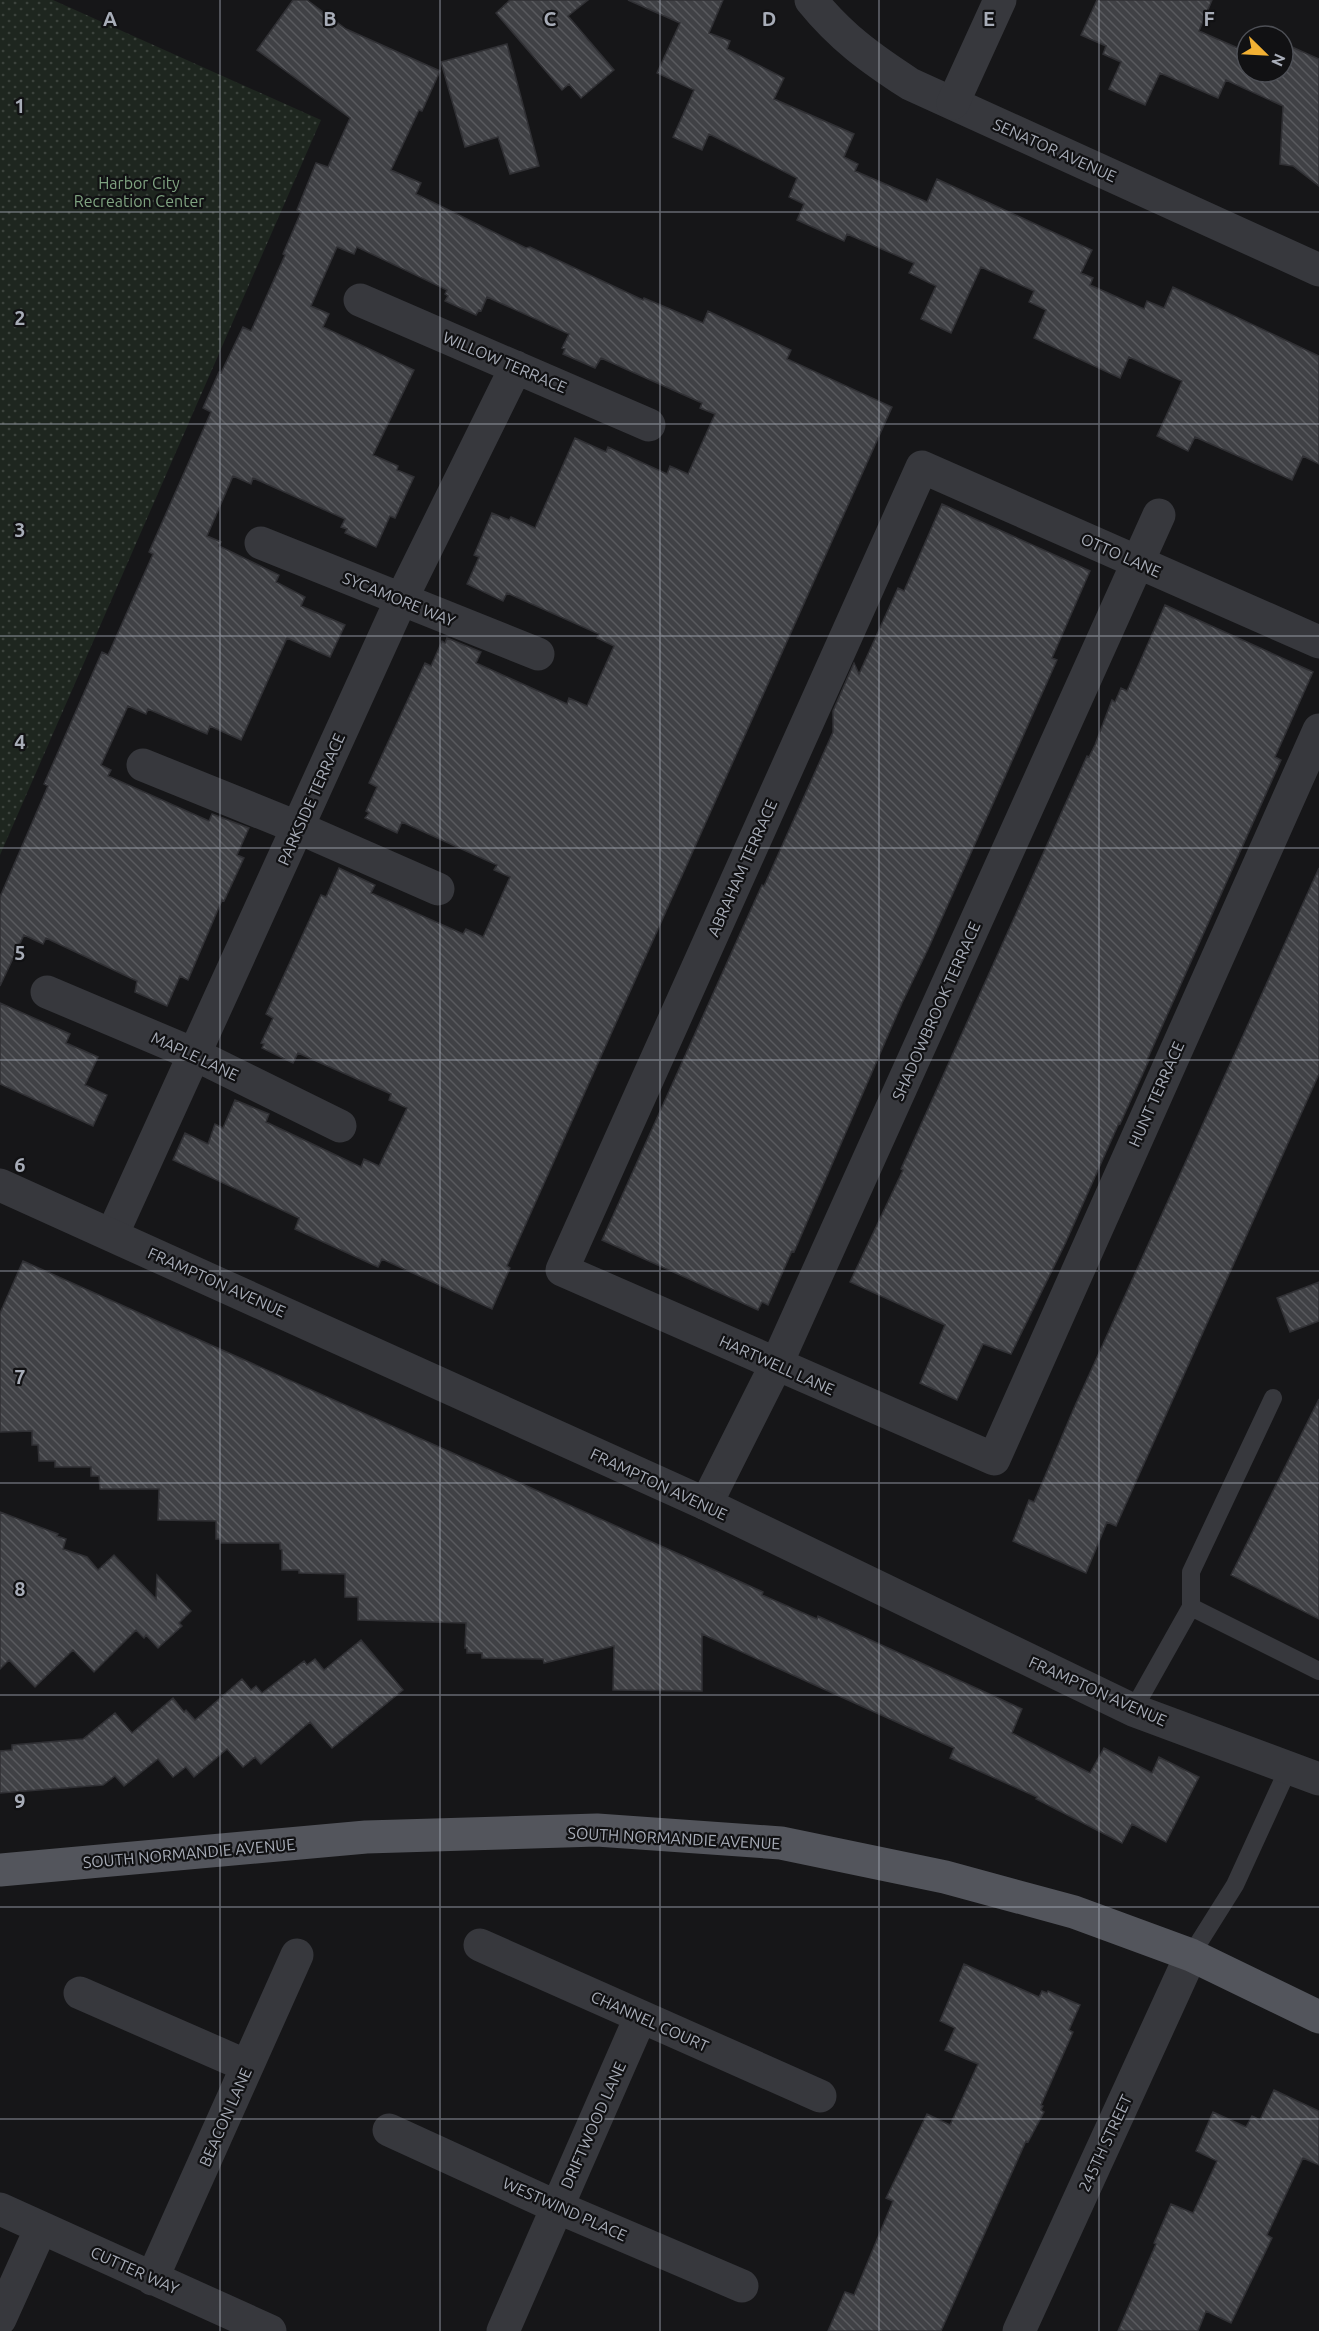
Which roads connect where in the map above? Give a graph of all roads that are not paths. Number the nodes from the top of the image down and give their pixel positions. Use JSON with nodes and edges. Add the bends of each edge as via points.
{"nodes":[{"id":1,"x":811,"y":0,"type":"edge"},
{"id":2,"x":1000,"y":0,"type":"edge"},
{"id":3,"x":953,"y":103,"type":"junction"},
{"id":4,"x":1319,"y":270,"type":"edge"},
{"id":5,"x":360,"y":300,"type":"dead end"},
{"id":6,"x":516,"y":367,"type":"junction"},
{"id":7,"x":649,"y":425,"type":"dead end"},
{"id":8,"x":922,"y":467,"type":"joint"},
{"id":9,"x":1159,"y":515,"type":"dead end"},
{"id":10,"x":261,"y":543,"type":"dead end"},
{"id":11,"x":1138,"y":562,"type":"junction"},
{"id":12,"x":401,"y":600,"type":"junction"},
{"id":13,"x":1319,"y":642,"type":"edge"},
{"id":14,"x":538,"y":654,"type":"dead end"},
{"id":15,"x":1319,"y":730,"type":"edge"},
{"id":16,"x":143,"y":765,"type":"dead end"},
{"id":17,"x":298,"y":828,"type":"junction"},
{"id":18,"x":438,"y":889,"type":"dead end"},
{"id":19,"x":47,"y":992,"type":"dead end"},
{"id":20,"x":196,"y":1055,"type":"junction"},
{"id":21,"x":340,"y":1126,"type":"dead end"},
{"id":22,"x":0,"y":1185,"type":"edge"},
{"id":23,"x":112,"y":1235,"type":"junction"},
{"id":24,"x":562,"y":1269,"type":"joint"},
{"id":25,"x":776,"y":1365,"type":"junction"},
{"id":26,"x":1273,"y":1398,"type":"dead end"},
{"id":27,"x":994,"y":1459,"type":"joint"},
{"id":28,"x":706,"y":1504,"type":"junction"},
{"id":29,"x":1191,"y":1607,"type":"junction"},
{"id":30,"x":1319,"y":1671,"type":"edge"},
{"id":31,"x":1133,"y":1710,"type":"junction"},
{"id":32,"x":1289,"y":1767,"type":"junction"},
{"id":33,"x":1319,"y":1779,"type":"edge"},
{"id":34,"x":0,"y":1870,"type":"edge"},
{"id":35,"x":480,"y":1945,"type":"dead end"},
{"id":36,"x":297,"y":1955,"type":"dead end"},
{"id":37,"x":1191,"y":1955,"type":"junction"},
{"id":38,"x":80,"y":1993,"type":"dead end"},
{"id":39,"x":1319,"y":2017,"type":"edge"},
{"id":40,"x":640,"y":2018,"type":"junction"},
{"id":41,"x":247,"y":2066,"type":"junction"},
{"id":42,"x":820,"y":2096,"type":"dead end"},
{"id":43,"x":389,"y":2130,"type":"dead end"},
{"id":44,"x":557,"y":2207,"type":"junction"},
{"id":45,"x":0,"y":2209,"type":"edge"},
{"id":46,"x":40,"y":2228,"type":"junction"},
{"id":47,"x":152,"y":2279,"type":"junction"},
{"id":48,"x":742,"y":2286,"type":"dead end"},
{"id":49,"x":0,"y":2319,"type":"edge"},
{"id":50,"x":225,"y":2322,"type":"edge"},
{"id":51,"x":270,"y":2331,"type":"edge"},
{"id":52,"x":503,"y":2331,"type":"edge"},
{"id":53,"x":1019,"y":2331,"type":"edge"}],
"edges":[{"from":1,"to":3,"type":"street","name":"SENATOR AVENUE","via":[[831,25],[865,55],[910,84]]},
{"from":2,"to":3,"type":"street"},
{"from":3,"to":4,"type":"street","name":"SENATOR AVENUE"},
{"from":5,"to":6,"type":"street","name":"WILLOW TERRACE"},
{"from":6,"to":7,"type":"street","name":"WILLOW TERRACE"},
{"from":6,"to":12,"type":"street","name":"PARKSIDE TERRACE"},
{"from":8,"to":11,"type":"street","name":"OTTO LANE"},
{"from":8,"to":24,"type":"street","name":"ABRAHAM TERRACE"},
{"from":9,"to":11,"type":"street","name":"SHADOWBROOK TERRACE"},
{"from":10,"to":12,"type":"street","name":"SYCAMORE WAY"},
{"from":11,"to":13,"type":"street","name":"OTTO LANE"},
{"from":11,"to":25,"type":"street","name":"SHADOWBROOK TERRACE"},
{"from":12,"to":14,"type":"street","name":"SYCAMORE WAY"},
{"from":12,"to":17,"type":"street","name":"PARKSIDE TERRACE"},
{"from":15,"to":27,"type":"street","name":"HUNT TERRACE"},
{"from":16,"to":17,"type":"street"},
{"from":17,"to":18,"type":"street"},
{"from":17,"to":20,"type":"street","name":"PARKSIDE TERRACE"},
{"from":19,"to":20,"type":"street","name":"MAPLE LANE"},
{"from":20,"to":21,"type":"street","name":"MAPLE LANE"},
{"from":20,"to":23,"type":"street","name":"PARKSIDE TERRACE"},
{"from":22,"to":23,"type":"street","name":"FRAMPTON AVENUE"},
{"from":23,"to":28,"type":"street","name":"FRAMPTON AVENUE"},
{"from":24,"to":25,"type":"street","name":"HARTWELL LANE"},
{"from":25,"to":27,"type":"street","name":"HARTWELL LANE"},
{"from":25,"to":28,"type":"street","name":"SHADOWBROOK TERRACE"},
{"from":26,"to":29,"type":"lane","via":[[1191,1572]]},
{"from":28,"to":31,"type":"street","name":"FRAMPTON AVENUE"},
{"from":29,"to":30,"type":"lane"},
{"from":29,"to":31,"type":"lane"},
{"from":31,"to":32,"type":"street","name":"FRAMPTON AVENUE"},
{"from":32,"to":33,"type":"street","name":"FRAMPTON AVENUE"},
{"from":32,"to":37,"type":"lane","via":[[1235,1885]]},
{"from":34,"to":37,"type":"main road","name":"SOUTH NORMANDIE AVENUE","via":[[366,1837],[597,1830],[781,1843],[945,1877],[1074,1912]]},
{"from":35,"to":40,"type":"street","name":"CHANNEL COURT"},
{"from":36,"to":41,"type":"street","name":"BEACON LANE"},
{"from":37,"to":39,"type":"main road","name":"SOUTH NORMANDIE AVENUE"},
{"from":37,"to":53,"type":"street","name":"245TH STREET"},
{"from":38,"to":41,"type":"street"},
{"from":40,"to":42,"type":"street","name":"CHANNEL COURT"},
{"from":40,"to":44,"type":"street","name":"DRIFTWOOD LANE"},
{"from":41,"to":47,"type":"street","name":"BEACON LANE"},
{"from":43,"to":44,"type":"street","name":"WESTWIND PLACE"},
{"from":44,"to":48,"type":"street","name":"WESTWIND PLACE"},
{"from":44,"to":52,"type":"street","name":"DRIFTWOOD LANE"},
{"from":45,"to":46,"type":"street","name":"CUTTER WAY"},
{"from":46,"to":47,"type":"street","name":"CUTTER WAY"},
{"from":46,"to":49,"type":"street"},
{"from":47,"to":50,"type":"street","name":"CUTTER WAY"},
{"from":50,"to":51,"type":"street","name":"CUTTER WAY"}]}
